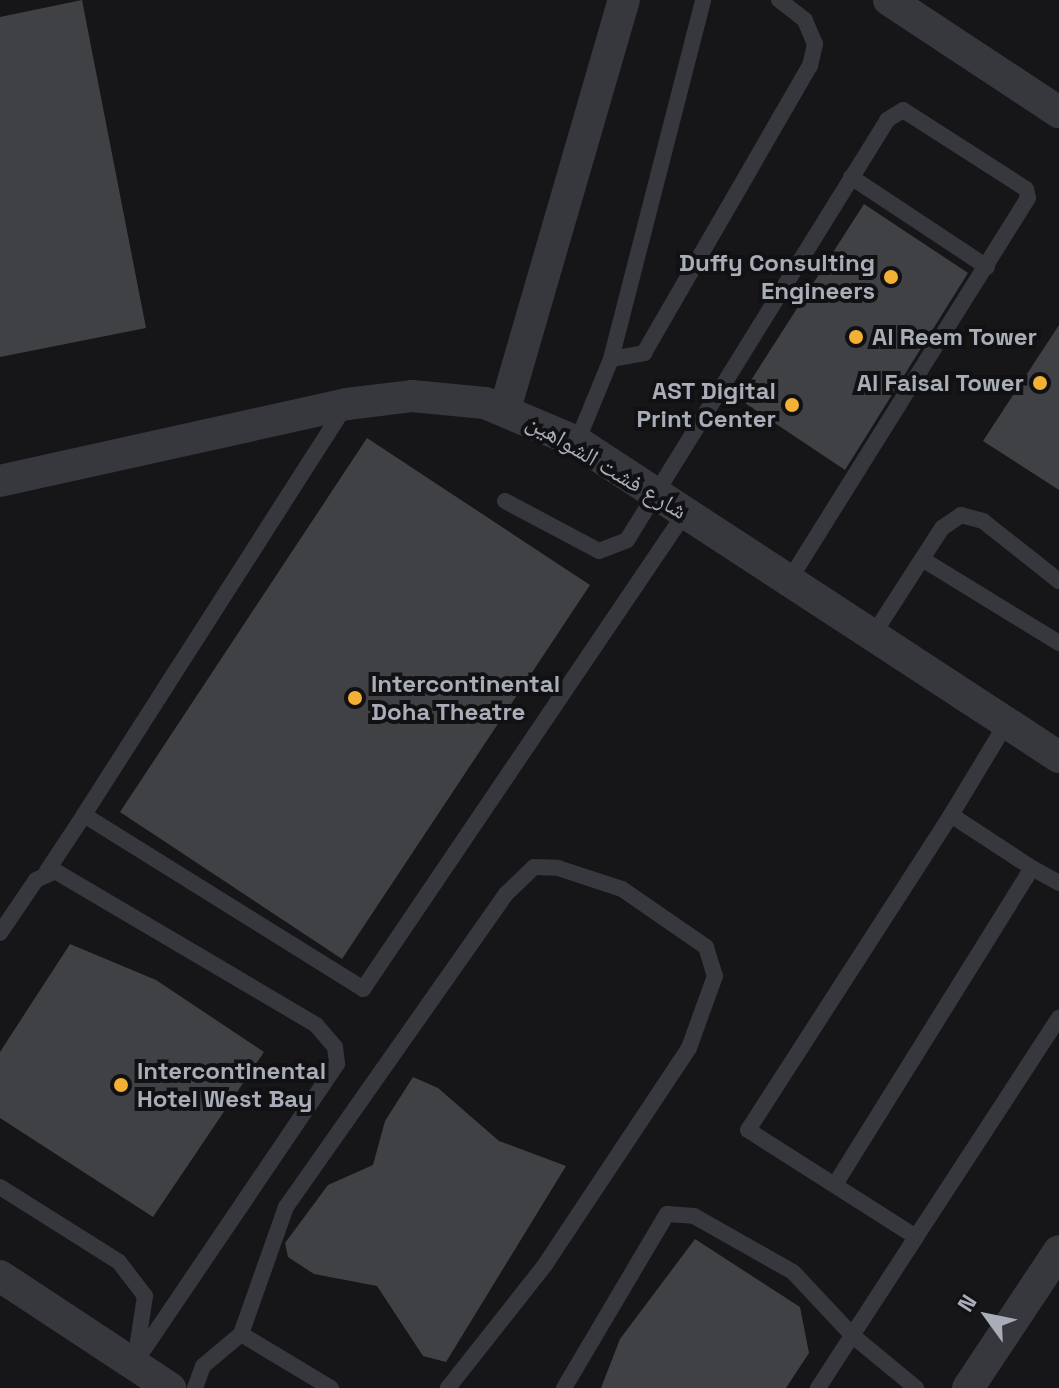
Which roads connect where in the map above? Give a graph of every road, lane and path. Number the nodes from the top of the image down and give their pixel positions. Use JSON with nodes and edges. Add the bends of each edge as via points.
{"nodes":[{"id":1,"x":624,"y":0,"type":"edge"},
{"id":2,"x":703,"y":0,"type":"edge"},
{"id":3,"x":779,"y":0,"type":"edge"},
{"id":4,"x":889,"y":0,"type":"edge"},
{"id":5,"x":1059,"y":112,"type":"edge"},
{"id":6,"x":851,"y":177,"type":"junction"},
{"id":7,"x":987,"y":267,"type":"junction"},
{"id":8,"x":611,"y":359,"type":"junction"},
{"id":9,"x":347,"y":404,"type":"junction"},
{"id":10,"x":505,"y":409,"type":"junction"},
{"id":11,"x":577,"y":442,"type":"junction"},
{"id":12,"x":0,"y":481,"type":"edge"},
{"id":13,"x":652,"y":491,"type":"junction"},
{"id":14,"x":505,"y":501,"type":"dead end"},
{"id":15,"x":685,"y":513,"type":"junction"},
{"id":16,"x":922,"y":559,"type":"junction"},
{"id":17,"x":789,"y":580,"type":"junction"},
{"id":18,"x":1059,"y":581,"type":"edge"},
{"id":19,"x":873,"y":635,"type":"junction"},
{"id":20,"x":1059,"y":643,"type":"edge"},
{"id":21,"x":1007,"y":722,"type":"junction"},
{"id":22,"x":1056,"y":749,"type":"edge"},
{"id":23,"x":84,"y":815,"type":"junction"},
{"id":24,"x":951,"y":815,"type":"junction"},
{"id":25,"x":1032,"y":868,"type":"junction"},
{"id":26,"x":47,"y":871,"type":"junction"},
{"id":27,"x":1059,"y":883,"type":"edge"},
{"id":28,"x":0,"y":933,"type":"edge"},
{"id":29,"x":1059,"y":1018,"type":"edge"},
{"id":30,"x":835,"y":1185,"type":"junction"},
{"id":31,"x":0,"y":1187,"type":"edge"},
{"id":32,"x":916,"y":1237,"type":"junction"},
{"id":33,"x":1059,"y":1251,"type":"edge"},
{"id":34,"x":0,"y":1276,"type":"edge"},
{"id":35,"x":241,"y":1334,"type":"junction"},
{"id":36,"x":853,"y":1336,"type":"junction"},
{"id":37,"x":134,"y":1364,"type":"junction"},
{"id":38,"x":170,"y":1388,"type":"edge"},
{"id":39,"x":195,"y":1388,"type":"edge"},
{"id":40,"x":331,"y":1388,"type":"edge"},
{"id":41,"x":448,"y":1388,"type":"edge"},
{"id":42,"x":564,"y":1388,"type":"edge"},
{"id":43,"x":818,"y":1388,"type":"edge"},
{"id":44,"x":916,"y":1388,"type":"edge"},
{"id":45,"x":968,"y":1388,"type":"edge"}],
"edges":[{"from":1,"to":10,"type":"street"},
{"from":2,"to":8,"type":"lane"},
{"from":3,"to":8,"type":"lane","via":[[805,20],[815,44],[810,66],[644,353]]},
{"from":4,"to":5,"type":"street"},
{"from":6,"to":7,"type":"lane"},
{"from":6,"to":7,"type":"lane","via":[[891,115],[903,110],[1022,186],[1029,193],[1027,203]]},
{"from":6,"to":13,"type":"lane"},
{"from":7,"to":17,"type":"lane"},
{"from":8,"to":11,"type":"lane"},
{"from":9,"to":10,"type":"street","name":"شارع فشت الشواهين","via":[[451,396]]},
{"from":9,"to":12,"type":"street","name":"شارع فشت الشواهين"},
{"from":9,"to":23,"type":"lane"},
{"from":10,"to":11,"type":"street","name":"شارع فشت الشواهين"},
{"from":11,"to":13,"type":"street","name":"شارع فشت الشواهين"},
{"from":13,"to":14,"type":"lane","via":[[627,540],[599,551]]},
{"from":13,"to":15,"type":"street","name":"شارع فشت الشواهين"},
{"from":15,"to":17,"type":"street","name":"شارع فشت الشواهين"},
{"from":15,"to":23,"type":"lane","via":[[363,989]]},
{"from":16,"to":18,"type":"lane","via":[[950,519],[972,516]]},
{"from":16,"to":19,"type":"lane"},
{"from":16,"to":20,"type":"lane"},
{"from":17,"to":19,"type":"street","name":"شارع فشت الشواهين"},
{"from":19,"to":21,"type":"street","name":"شارع فشت الشواهين"},
{"from":21,"to":22,"type":"street","name":"شارع فشت الشواهين"},
{"from":21,"to":24,"type":"lane"},
{"from":23,"to":26,"type":"lane"},
{"from":24,"to":25,"type":"lane"},
{"from":24,"to":30,"type":"lane","via":[[748,1130]]},
{"from":25,"to":27,"type":"lane"},
{"from":25,"to":30,"type":"lane"},
{"from":26,"to":28,"type":"lane"},
{"from":26,"to":37,"type":"lane","via":[[316,1025],[335,1047],[337,1064]]},
{"from":29,"to":32,"type":"lane"},
{"from":30,"to":32,"type":"lane"},
{"from":31,"to":37,"type":"lane","via":[[119,1262],[145,1296]]},
{"from":32,"to":36,"type":"lane"},
{"from":33,"to":45,"type":"street"},
{"from":34,"to":37,"type":"street"},
{"from":35,"to":39,"type":"lane","via":[[203,1366]]},
{"from":35,"to":40,"type":"lane"},
{"from":35,"to":41,"type":"lane","via":[[286,1207],[506,894],[534,867],[558,868],[622,889],[706,947],[715,976],[689,1048],[545,1265]]},
{"from":36,"to":42,"type":"lane","via":[[793,1272],[694,1216],[667,1214]]},
{"from":36,"to":43,"type":"lane"},
{"from":36,"to":44,"type":"lane"},
{"from":37,"to":38,"type":"street"}]}
